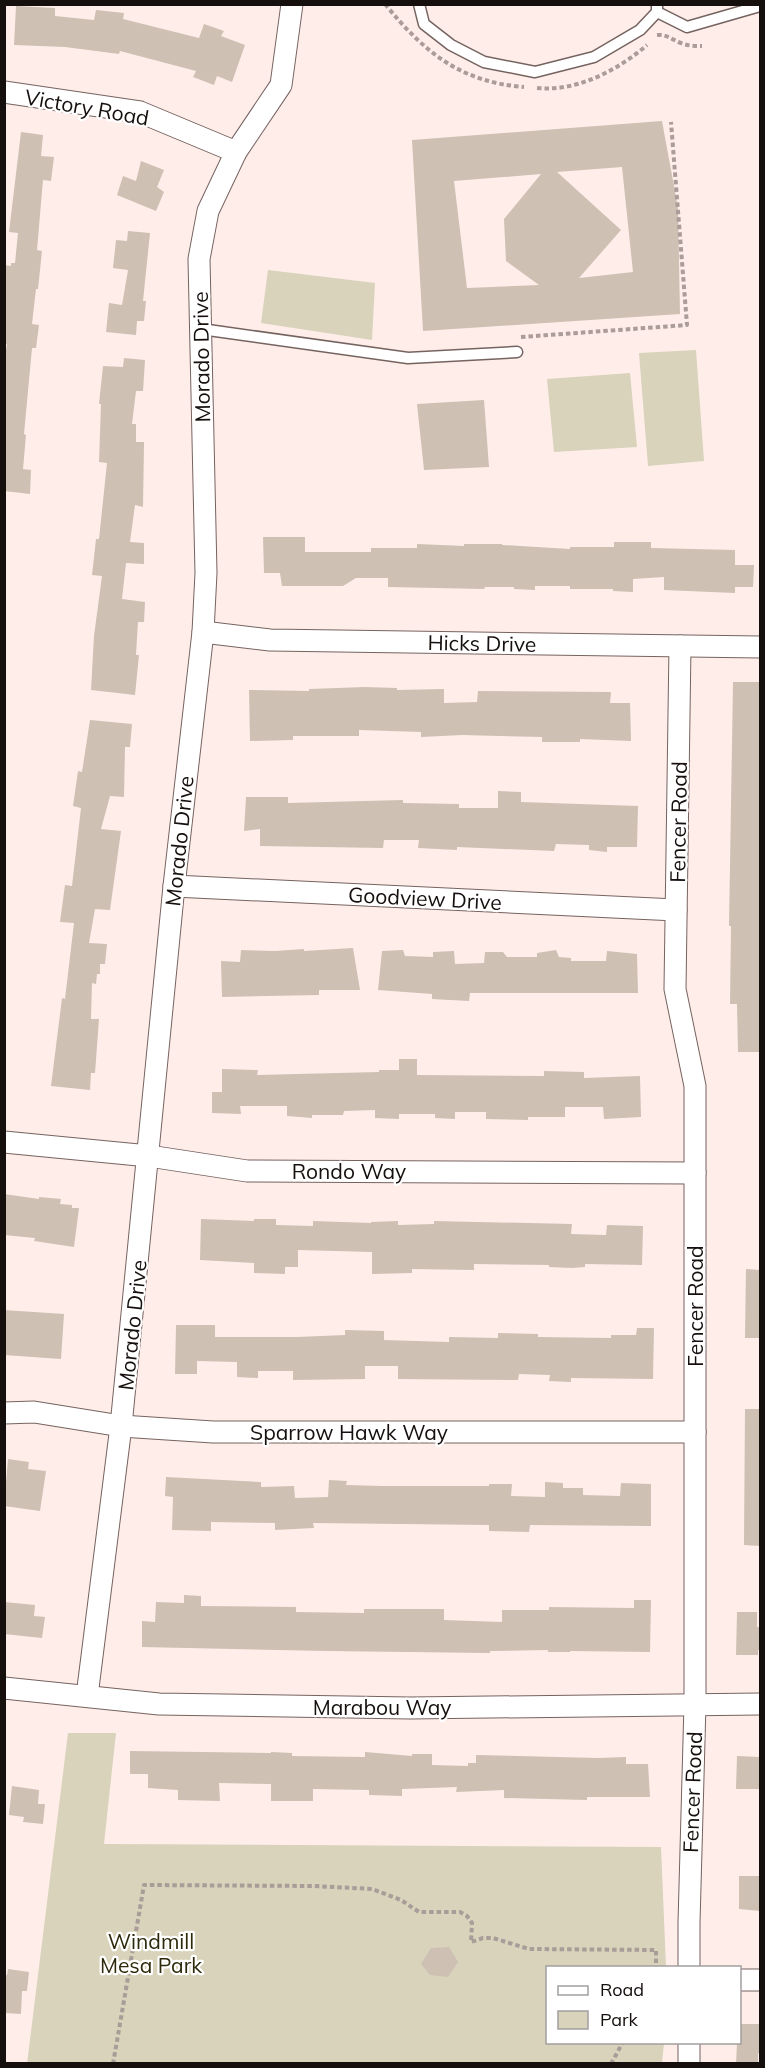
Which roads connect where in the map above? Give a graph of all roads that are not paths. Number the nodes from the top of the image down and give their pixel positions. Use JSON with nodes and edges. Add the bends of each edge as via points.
{"nodes":[{"id":1,"x":292,"y":4,"type":"edge"},
{"id":2,"x":419,"y":4,"type":"edge"},
{"id":3,"x":760,"y":6,"type":"edge"},
{"id":4,"x":657,"y":8,"type":"edge"},
{"id":5,"x":4,"y":92,"type":"edge"},
{"id":6,"x":236,"y":152,"type":"junction"},
{"id":7,"x":201,"y":329,"type":"junction"},
{"id":8,"x":517,"y":351,"type":"dead end"},
{"id":9,"x":203,"y":632,"type":"junction"},
{"id":10,"x":680,"y":646,"type":"junction"},
{"id":11,"x":760,"y":647,"type":"edge"},
{"id":12,"x":174,"y":886,"type":"junction"},
{"id":13,"x":676,"y":910,"type":"junction"},
{"id":14,"x":4,"y":1142,"type":"edge"},
{"id":15,"x":149,"y":1156,"type":"junction"},
{"id":16,"x":695,"y":1173,"type":"junction"},
{"id":17,"x":4,"y":1413,"type":"edge"},
{"id":18,"x":121,"y":1426,"type":"junction"},
{"id":19,"x":695,"y":1432,"type":"junction"},
{"id":20,"x":4,"y":1688,"type":"edge"},
{"id":21,"x":87,"y":1696,"type":"junction"},
{"id":22,"x":695,"y":1704,"type":"junction"},
{"id":23,"x":760,"y":1704,"type":"edge"},
{"id":24,"x":690,"y":1966,"type":"edge"},
{"id":25,"x":741,"y":1980,"type":"edge"},
{"id":26,"x":760,"y":1980,"type":"edge"},
{"id":27,"x":689,"y":2044,"type":"edge"},
{"id":28,"x":689,"y":2064,"type":"edge"}],
"edges":[{"from":1,"to":6,"type":"street","name":"Morado Drive","via":[[281,85]]},
{"from":2,"to":4,"type":"lane","via":[[423,24],[451,45],[484,63],[535,72],[594,57],[640,30]]},
{"from":3,"to":4,"type":"lane","via":[[687,27]]},
{"from":5,"to":6,"type":"street","name":"Victory Road","via":[[140,112]]},
{"from":6,"to":7,"type":"street","name":"Morado Drive","via":[[208,211],[199,259]]},
{"from":7,"to":8,"type":"lane","via":[[408,358]]},
{"from":7,"to":9,"type":"street","name":"Morado Drive","via":[[206,573]]},
{"from":9,"to":10,"type":"street","name":"Hicks Drive","via":[[270,640]]},
{"from":9,"to":12,"type":"street","name":"Morado Drive"},
{"from":10,"to":11,"type":"street","name":"Hicks Drive"},
{"from":10,"to":13,"type":"street","name":"Fencer Road"},
{"from":12,"to":13,"type":"street","name":"Goodview Drive"},
{"from":12,"to":15,"type":"street","name":"Morado Drive"},
{"from":13,"to":16,"type":"street","name":"Fencer Road","via":[[675,989],[695,1086]]},
{"from":14,"to":15,"type":"street","name":"Rondo Way"},
{"from":15,"to":16,"type":"street","name":"Rondo Way","via":[[247,1171]]},
{"from":15,"to":18,"type":"street","name":"Morado Drive"},
{"from":16,"to":19,"type":"street","name":"Fencer Road"},
{"from":17,"to":18,"type":"street","name":"Sparrow Hawk Way","via":[[34,1412]]},
{"from":18,"to":19,"type":"street","name":"Sparrow Hawk Way","via":[[213,1432]]},
{"from":18,"to":21,"type":"street","name":"Morado Drive"},
{"from":19,"to":22,"type":"street","name":"Fencer Road"},
{"from":20,"to":21,"type":"street","name":"Marabou Way"},
{"from":21,"to":22,"type":"street","name":"Marabou Way","via":[[159,1704],[410,1708]]},
{"from":22,"to":23,"type":"street","name":"Marabou Way"},
{"from":22,"to":24,"type":"street","name":"Fencer Road"},
{"from":25,"to":26,"type":"street"},
{"from":27,"to":28,"type":"street"}]}
